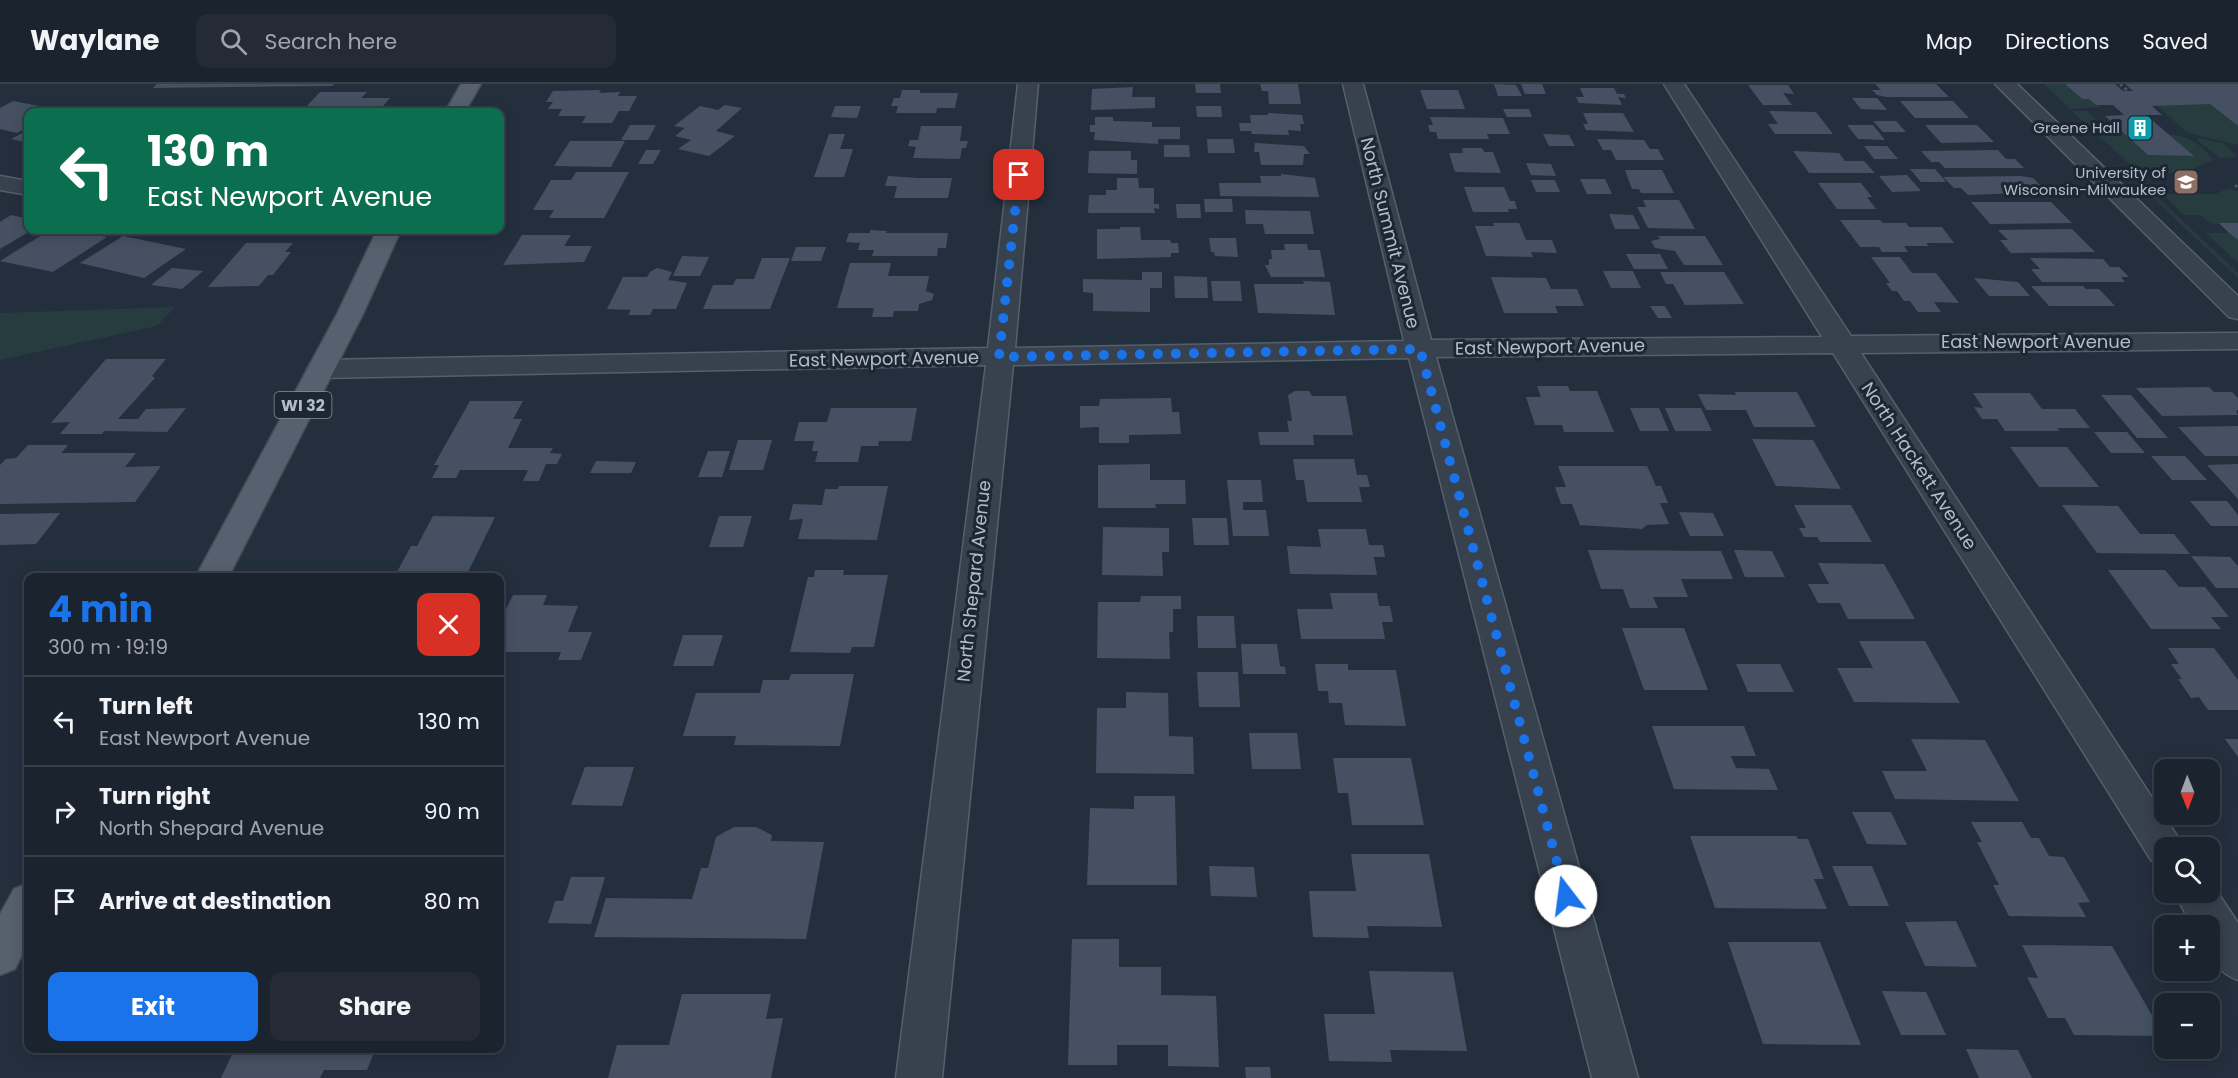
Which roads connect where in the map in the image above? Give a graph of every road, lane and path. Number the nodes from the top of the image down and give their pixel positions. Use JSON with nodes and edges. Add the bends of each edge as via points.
{"nodes":[{"id":1,"x":471,"y":84,"type":"edge"},
{"id":2,"x":1028,"y":84,"type":"edge"},
{"id":3,"x":1353,"y":84,"type":"edge"},
{"id":4,"x":1674,"y":84,"type":"edge"},
{"id":5,"x":2005,"y":84,"type":"edge"},
{"id":6,"x":2120,"y":84,"type":"edge"},
{"id":7,"x":2128,"y":91,"type":"dead end"},
{"id":8,"x":457,"y":108,"type":"edge"},
{"id":9,"x":0,"y":183,"type":"edge"},
{"id":10,"x":24,"y":187,"type":"edge"},
{"id":11,"x":386,"y":234,"type":"edge"},
{"id":12,"x":2238,"y":311,"type":"edge"},
{"id":13,"x":2238,"y":341,"type":"edge"},
{"id":14,"x":1841,"y":344,"type":"junction"},
{"id":15,"x":1420,"y":349,"type":"junction"},
{"id":16,"x":999,"y":357,"type":"junction"},
{"id":17,"x":321,"y":369,"type":"junction"},
{"id":18,"x":214,"y":573,"type":"edge"},
{"id":19,"x":2158,"y":837,"type":"edge"},
{"id":20,"x":2201,"y":903,"type":"edge"},
{"id":21,"x":24,"y":910,"type":"edge"},
{"id":22,"x":0,"y":955,"type":"edge"},
{"id":23,"x":2238,"y":960,"type":"edge"},
{"id":24,"x":919,"y":1078,"type":"edge"},
{"id":25,"x":1615,"y":1078,"type":"edge"}],
"edges":[{"from":1,"to":8,"type":"main road"},
{"from":2,"to":16,"type":"street","name":"North Shepard Avenue"},
{"from":3,"to":15,"type":"street","name":"North Summit Avenue"},
{"from":4,"to":14,"type":"street","name":"North Hackett Avenue"},
{"from":5,"to":12,"type":"street"},
{"from":6,"to":7,"type":"path"},
{"from":9,"to":10,"type":"street"},
{"from":11,"to":17,"type":"main road","number":"WI 32"},
{"from":13,"to":14,"type":"street","name":"East Newport Avenue"},
{"from":14,"to":15,"type":"street","name":"East Newport Avenue"},
{"from":14,"to":19,"type":"street","name":"North Hackett Avenue"},
{"from":15,"to":16,"type":"street","name":"East Newport Avenue"},
{"from":15,"to":25,"type":"street","name":"North Summit Avenue"},
{"from":16,"to":17,"type":"street","name":"East Newport Avenue"},
{"from":16,"to":24,"type":"street","name":"North Shepard Avenue"},
{"from":17,"to":18,"type":"main road","number":"WI 32"},
{"from":20,"to":23,"type":"street"},
{"from":21,"to":22,"type":"main road"}]}
